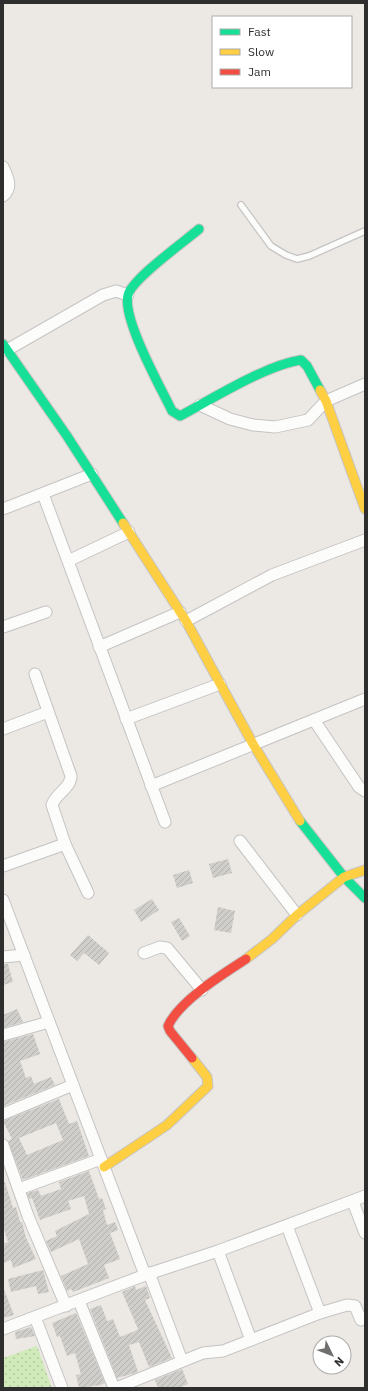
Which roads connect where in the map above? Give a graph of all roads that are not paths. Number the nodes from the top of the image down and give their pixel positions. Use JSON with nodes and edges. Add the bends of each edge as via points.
{"nodes":[{"id":1,"x":3,"y":168,"type":"edge"},
{"id":2,"x":3,"y":196,"type":"edge"},
{"id":3,"x":241,"y":205,"type":"dead end"},
{"id":4,"x":199,"y":230,"type":"dead end"},
{"id":5,"x":365,"y":231,"type":"edge"},
{"id":6,"x":128,"y":295,"type":"junction"},
{"id":7,"x":5,"y":347,"type":"edge"},
{"id":8,"x":365,"y":384,"type":"edge"},
{"id":9,"x":326,"y":402,"type":"junction"},
{"id":10,"x":200,"y":405,"type":"junction"},
{"id":11,"x":92,"y":474,"type":"junction"},
{"id":12,"x":43,"y":494,"type":"junction"},
{"id":13,"x":3,"y":509,"type":"edge"},
{"id":14,"x":365,"y":509,"type":"edge"},
{"id":15,"x":129,"y":532,"type":"junction"},
{"id":16,"x":365,"y":540,"type":"edge"},
{"id":17,"x":68,"y":561,"type":"junction"},
{"id":18,"x":46,"y":612,"type":"dead end"},
{"id":19,"x":183,"y":617,"type":"junction"},
{"id":20,"x":3,"y":627,"type":"edge"},
{"id":21,"x":99,"y":646,"type":"junction"},
{"id":22,"x":35,"y":674,"type":"dead end"},
{"id":23,"x":220,"y":684,"type":"junction"},
{"id":24,"x":365,"y":699,"type":"edge"},
{"id":25,"x":48,"y":712,"type":"junction"},
{"id":26,"x":126,"y":719,"type":"junction"},
{"id":27,"x":314,"y":720,"type":"junction"},
{"id":28,"x":3,"y":729,"type":"edge"},
{"id":29,"x":253,"y":744,"type":"junction"},
{"id":30,"x":151,"y":786,"type":"junction"},
{"id":31,"x":365,"y":791,"type":"edge"},
{"id":32,"x":165,"y":822,"type":"dead end"},
{"id":33,"x":240,"y":840,"type":"dead end"},
{"id":34,"x":65,"y":844,"type":"junction"},
{"id":35,"x":3,"y":866,"type":"edge"},
{"id":36,"x":365,"y":870,"type":"edge"},
{"id":37,"x":344,"y":877,"type":"junction"},
{"id":38,"x":88,"y":893,"type":"dead end"},
{"id":39,"x":365,"y":898,"type":"edge"},
{"id":40,"x":3,"y":900,"type":"edge"},
{"id":41,"x":297,"y":915,"type":"junction"},
{"id":42,"x":144,"y":953,"type":"dead end"},
{"id":43,"x":24,"y":955,"type":"junction"},
{"id":44,"x":3,"y":957,"type":"edge"},
{"id":45,"x":202,"y":990,"type":"junction"},
{"id":46,"x":49,"y":1022,"type":"junction"},
{"id":47,"x":3,"y":1036,"type":"edge"},
{"id":48,"x":73,"y":1085,"type":"junction"},
{"id":49,"x":3,"y":1114,"type":"edge"},
{"id":50,"x":3,"y":1145,"type":"edge"},
{"id":51,"x":102,"y":1163,"type":"junction"},
{"id":52,"x":19,"y":1189,"type":"junction"},
{"id":53,"x":365,"y":1196,"type":"edge"},
{"id":54,"x":352,"y":1202,"type":"junction"},
{"id":55,"x":287,"y":1226,"type":"junction"},
{"id":56,"x":365,"y":1233,"type":"edge"},
{"id":57,"x":218,"y":1252,"type":"junction"},
{"id":58,"x":147,"y":1274,"type":"junction"},
{"id":59,"x":79,"y":1301,"type":"junction"},
{"id":60,"x":66,"y":1306,"type":"junction"},
{"id":61,"x":320,"y":1313,"type":"junction"},
{"id":62,"x":35,"y":1317,"type":"junction"},
{"id":63,"x":360,"y":1320,"type":"dead end"},
{"id":64,"x":3,"y":1330,"type":"edge"},
{"id":65,"x":251,"y":1340,"type":"junction"},
{"id":66,"x":182,"y":1361,"type":"junction"},
{"id":67,"x":62,"y":1388,"type":"edge"},
{"id":68,"x":115,"y":1388,"type":"edge"}],
"edges":[{"from":1,"to":2,"type":"street","via":[[10,183]]},
{"from":3,"to":5,"type":"lane","via":[[271,246],[296,259],[309,256]]},
{"from":4,"to":6,"type":"street","via":[[137,282]]},
{"from":6,"to":7,"type":"street","via":[[116,291],[103,295]]},
{"from":6,"to":10,"type":"street","via":[[132,325],[172,411],[180,416]]},
{"from":7,"to":11,"type":"street"},
{"from":8,"to":9,"type":"street"},
{"from":9,"to":10,"type":"street","via":[[308,420],[275,427],[230,419]]},
{"from":9,"to":10,"type":"street","via":[[307,366],[297,359]]},
{"from":9,"to":14,"type":"street"},
{"from":11,"to":12,"type":"street"},
{"from":11,"to":15,"type":"street"},
{"from":12,"to":13,"type":"street"},
{"from":12,"to":17,"type":"street"},
{"from":15,"to":17,"type":"street"},
{"from":15,"to":19,"type":"street"},
{"from":16,"to":19,"type":"street","via":[[272,575]]},
{"from":17,"to":21,"type":"street"},
{"from":18,"to":20,"type":"street"},
{"from":19,"to":21,"type":"street"},
{"from":19,"to":23,"type":"street"},
{"from":21,"to":26,"type":"street"},
{"from":22,"to":25,"type":"street"},
{"from":23,"to":26,"type":"street"},
{"from":23,"to":29,"type":"street"},
{"from":24,"to":27,"type":"street"},
{"from":25,"to":28,"type":"street"},
{"from":25,"to":34,"type":"street","via":[[72,776],[69,784],[52,804]]},
{"from":26,"to":30,"type":"street"},
{"from":27,"to":29,"type":"street"},
{"from":27,"to":31,"type":"street","via":[[359,787]]},
{"from":29,"to":30,"type":"street"},
{"from":29,"to":37,"type":"street","via":[[305,828]]},
{"from":30,"to":32,"type":"street"},
{"from":33,"to":41,"type":"street"},
{"from":34,"to":35,"type":"street"},
{"from":34,"to":38,"type":"street"},
{"from":36,"to":37,"type":"street"},
{"from":37,"to":39,"type":"street"},
{"from":37,"to":41,"type":"street"},
{"from":40,"to":43,"type":"street"},
{"from":41,"to":45,"type":"street","via":[[256,952]]},
{"from":42,"to":45,"type":"street","via":[[160,946],[166,948]]},
{"from":43,"to":44,"type":"street"},
{"from":43,"to":46,"type":"street"},
{"from":45,"to":51,"type":"street","via":[[172,1017],[168,1026],[172,1036],[207,1077],[208,1086],[168,1125]]},
{"from":46,"to":47,"type":"street"},
{"from":46,"to":48,"type":"street"},
{"from":48,"to":49,"type":"street"},
{"from":48,"to":51,"type":"street"},
{"from":50,"to":52,"type":"street"},
{"from":51,"to":52,"type":"street"},
{"from":51,"to":58,"type":"street"},
{"from":52,"to":60,"type":"street"},
{"from":53,"to":54,"type":"street"},
{"from":54,"to":55,"type":"street"},
{"from":54,"to":56,"type":"street"},
{"from":55,"to":57,"type":"street"},
{"from":55,"to":61,"type":"street"},
{"from":57,"to":58,"type":"street"},
{"from":57,"to":65,"type":"street"},
{"from":58,"to":59,"type":"street"},
{"from":58,"to":66,"type":"street"},
{"from":59,"to":60,"type":"street"},
{"from":59,"to":68,"type":"street"},
{"from":60,"to":62,"type":"street"},
{"from":61,"to":63,"type":"street","via":[[351,1304],[356,1308]]},
{"from":61,"to":65,"type":"street"},
{"from":62,"to":64,"type":"street"},
{"from":62,"to":67,"type":"street"},
{"from":65,"to":66,"type":"street","via":[[223,1351],[203,1353]]},
{"from":66,"to":68,"type":"street"}]}
